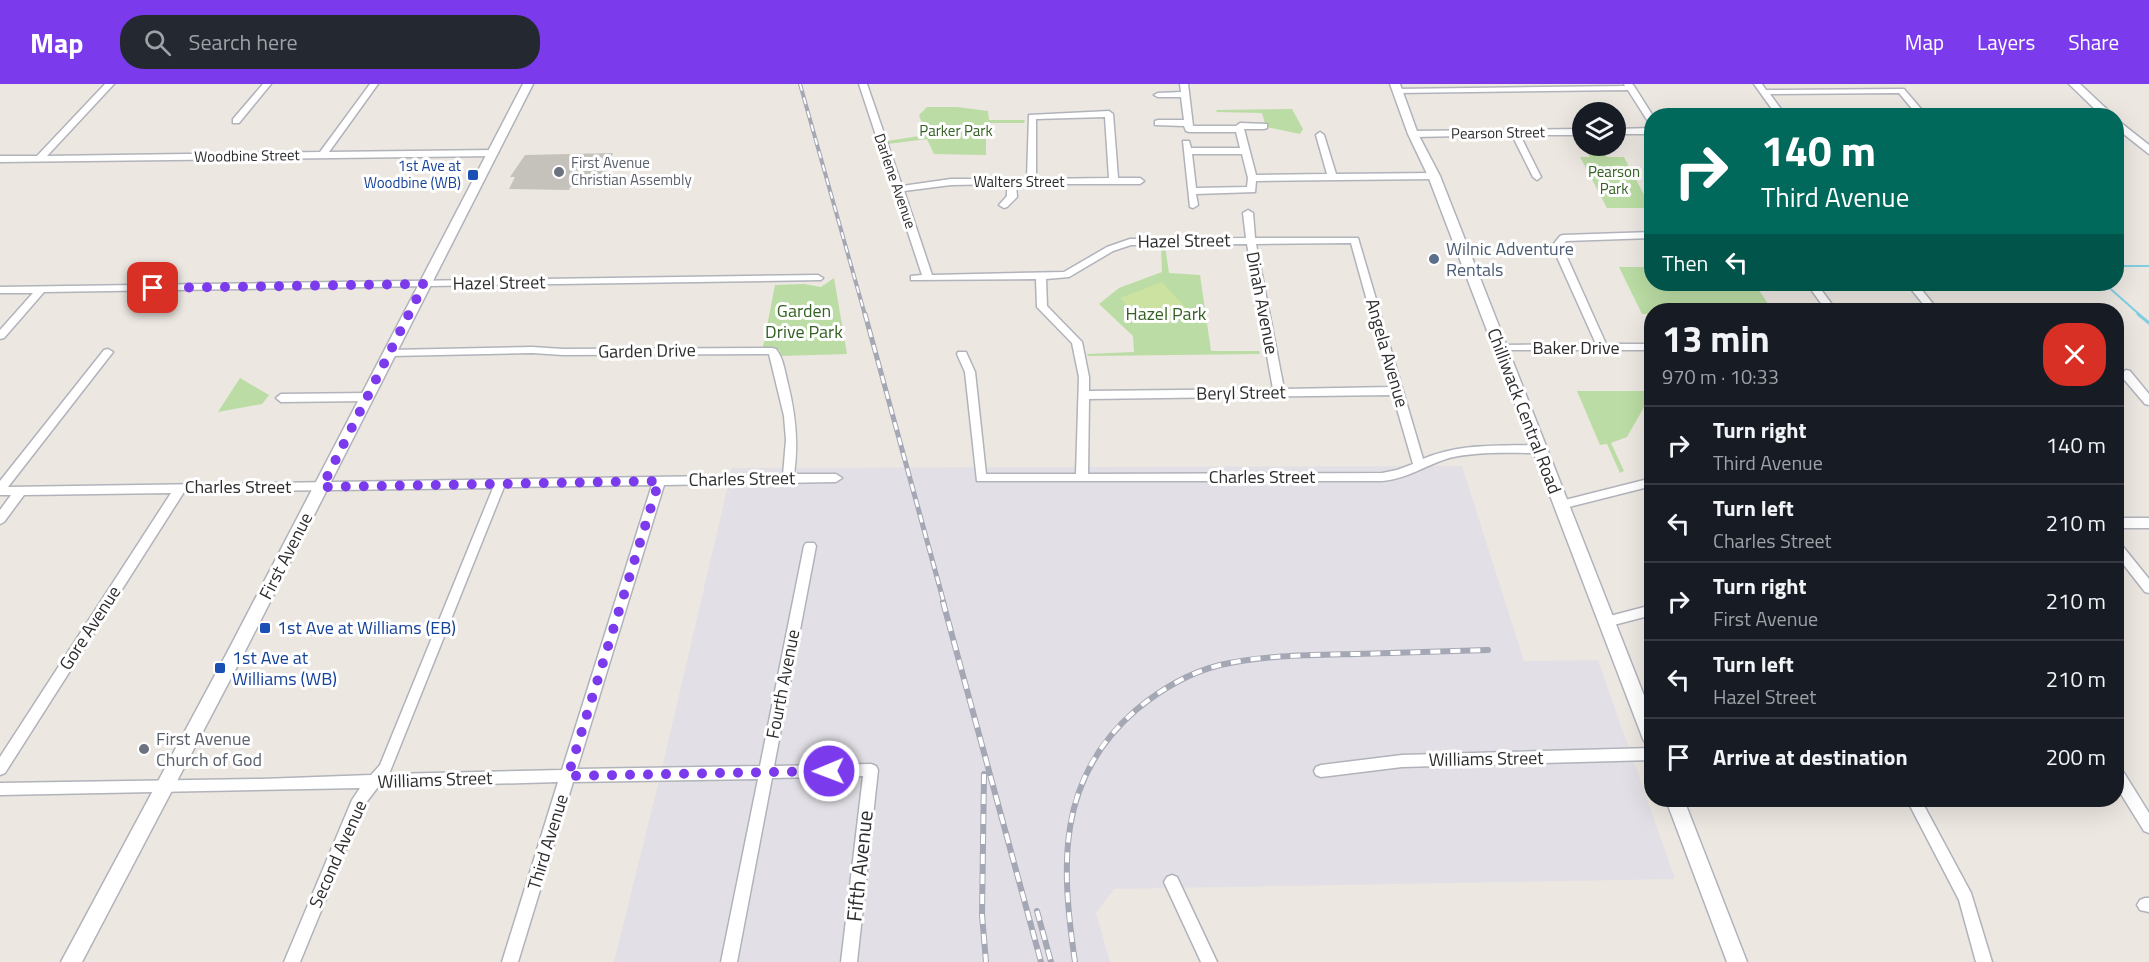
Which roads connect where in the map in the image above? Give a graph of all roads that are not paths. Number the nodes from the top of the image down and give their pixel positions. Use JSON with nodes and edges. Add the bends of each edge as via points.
{"nodes":[{"id":1,"x":110,"y":84,"type":"edge"},
{"id":2,"x":267,"y":84,"type":"edge"},
{"id":3,"x":374,"y":84,"type":"edge"},
{"id":4,"x":528,"y":84,"type":"edge"},
{"id":5,"x":863,"y":84,"type":"edge"},
{"id":6,"x":1184,"y":84,"type":"edge"},
{"id":7,"x":1758,"y":84,"type":"edge"},
{"id":8,"x":2074,"y":84,"type":"edge"},
{"id":9,"x":1630,"y":86,"type":"edge"},
{"id":10,"x":1396,"y":87,"type":"edge"},
{"id":11,"x":1764,"y":92,"type":"junction"},
{"id":12,"x":1185,"y":94,"type":"junction"},
{"id":13,"x":1158,"y":95,"type":"dead end"},
{"id":14,"x":1644,"y":108,"type":"edge"},
{"id":15,"x":1776,"y":108,"type":"edge"},
{"id":16,"x":1916,"y":108,"type":"edge"},
{"id":17,"x":2100,"y":108,"type":"edge"},
{"id":18,"x":236,"y":121,"type":"dead end"},
{"id":19,"x":1158,"y":123,"type":"dead end"},
{"id":20,"x":1188,"y":123,"type":"junction"},
{"id":21,"x":1264,"y":126,"type":"dead end"},
{"id":22,"x":1240,"y":129,"type":"junction"},
{"id":23,"x":2124,"y":129,"type":"edge"},
{"id":24,"x":1644,"y":131,"type":"edge"},
{"id":25,"x":1572,"y":132,"type":"edge"},
{"id":26,"x":1626,"y":132,"type":"edge"},
{"id":27,"x":1515,"y":133,"type":"junction"},
{"id":28,"x":1413,"y":134,"type":"junction"},
{"id":29,"x":1320,"y":135,"type":"dead end"},
{"id":30,"x":1245,"y":151,"type":"junction"},
{"id":31,"x":2149,"y":151,"type":"edge"},
{"id":32,"x":494,"y":153,"type":"junction"},
{"id":33,"x":323,"y":155,"type":"junction"},
{"id":34,"x":0,"y":159,"type":"edge"},
{"id":35,"x":10,"y":159,"type":"junction"},
{"id":36,"x":39,"y":159,"type":"junction"},
{"id":37,"x":0,"y":169,"type":"edge"},
{"id":38,"x":1434,"y":176,"type":"junction"},
{"id":39,"x":1332,"y":177,"type":"junction"},
{"id":40,"x":1537,"y":177,"type":"dead end"},
{"id":41,"x":1252,"y":178,"type":"junction"},
{"id":42,"x":1114,"y":181,"type":"junction"},
{"id":43,"x":1140,"y":181,"type":"dead end"},
{"id":44,"x":1011,"y":182,"type":"junction"},
{"id":45,"x":1031,"y":182,"type":"junction"},
{"id":46,"x":898,"y":189,"type":"junction"},
{"id":47,"x":1192,"y":191,"type":"junction"},
{"id":48,"x":1004,"y":205,"type":"dead end"},
{"id":49,"x":1193,"y":205,"type":"dead end"},
{"id":50,"x":1248,"y":213,"type":"dead end"},
{"id":51,"x":1644,"y":235,"type":"edge"},
{"id":52,"x":1354,"y":240,"type":"joint"},
{"id":53,"x":1251,"y":241,"type":"junction"},
{"id":54,"x":1041,"y":277,"type":"junction"},
{"id":55,"x":818,"y":278,"type":"dead end"},
{"id":56,"x":915,"y":278,"type":"dead end"},
{"id":57,"x":928,"y":278,"type":"junction"},
{"id":58,"x":424,"y":284,"type":"junction"},
{"id":59,"x":0,"y":290,"type":"edge"},
{"id":60,"x":41,"y":290,"type":"junction"},
{"id":61,"x":1918,"y":291,"type":"edge"},
{"id":62,"x":1927,"y":303,"type":"edge"},
{"id":63,"x":0,"y":336,"type":"edge"},
{"id":64,"x":1644,"y":347,"type":"edge"},
{"id":65,"x":1500,"y":348,"type":"junction"},
{"id":66,"x":1603,"y":348,"type":"junction"},
{"id":67,"x":108,"y":352,"type":"dead end"},
{"id":68,"x":391,"y":353,"type":"junction"},
{"id":69,"x":962,"y":354,"type":"dead end"},
{"id":70,"x":2126,"y":374,"type":"dead end"},
{"id":71,"x":1398,"y":391,"type":"junction"},
{"id":72,"x":1279,"y":392,"type":"junction"},
{"id":73,"x":1084,"y":395,"type":"junction"},
{"id":74,"x":367,"y":397,"type":"junction"},
{"id":75,"x":281,"y":398,"type":"dead end"},
{"id":76,"x":2149,"y":401,"type":"edge"},
{"id":77,"x":1539,"y":449,"type":"junction"},
{"id":78,"x":1419,"y":466,"type":"junction"},
{"id":79,"x":1082,"y":477,"type":"junction"},
{"id":80,"x":836,"y":478,"type":"dead end"},
{"id":81,"x":788,"y":479,"type":"junction"},
{"id":82,"x":659,"y":481,"type":"junction"},
{"id":83,"x":500,"y":484,"type":"junction"},
{"id":84,"x":1644,"y":484,"type":"edge"},
{"id":85,"x":181,"y":487,"type":"junction"},
{"id":86,"x":322,"y":487,"type":"junction"},
{"id":87,"x":0,"y":490,"type":"edge"},
{"id":88,"x":21,"y":491,"type":"junction"},
{"id":89,"x":1561,"y":505,"type":"junction"},
{"id":90,"x":0,"y":519,"type":"edge"},
{"id":91,"x":2124,"y":523,"type":"edge"},
{"id":92,"x":2149,"y":523,"type":"edge"},
{"id":93,"x":810,"y":546,"type":"dead end"},
{"id":94,"x":2124,"y":556,"type":"edge"},
{"id":95,"x":2149,"y":588,"type":"edge"},
{"id":96,"x":1644,"y":612,"type":"edge"},
{"id":97,"x":1606,"y":622,"type":"junction"},
{"id":98,"x":1644,"y":719,"type":"edge"},
{"id":99,"x":1644,"y":754,"type":"edge"},
{"id":100,"x":0,"y":769,"type":"edge"},
{"id":101,"x":871,"y":770,"type":"joint"},
{"id":102,"x":1321,"y":771,"type":"dead end"},
{"id":103,"x":765,"y":772,"type":"junction"},
{"id":104,"x":568,"y":776,"type":"junction"},
{"id":105,"x":373,"y":783,"type":"junction"},
{"id":106,"x":167,"y":785,"type":"junction"},
{"id":107,"x":2124,"y":787,"type":"edge"},
{"id":108,"x":0,"y":789,"type":"edge"},
{"id":109,"x":1678,"y":807,"type":"edge"},
{"id":110,"x":1918,"y":807,"type":"edge"},
{"id":111,"x":2149,"y":826,"type":"edge"},
{"id":112,"x":1172,"y":882,"type":"dead end"},
{"id":113,"x":71,"y":962,"type":"edge"},
{"id":114,"x":292,"y":962,"type":"edge"},
{"id":115,"x":510,"y":962,"type":"edge"},
{"id":116,"x":729,"y":962,"type":"edge"},
{"id":117,"x":849,"y":962,"type":"edge"},
{"id":118,"x":1209,"y":962,"type":"edge"},
{"id":119,"x":1737,"y":962,"type":"edge"},
{"id":120,"x":1984,"y":962,"type":"edge"}],
"edges":[{"from":1,"to":36,"type":"street"},
{"from":2,"to":18,"type":"street"},
{"from":3,"to":33,"type":"street"},
{"from":4,"to":32,"type":"street","name":"First Avenue"},
{"from":5,"to":46,"type":"street","name":"Darlene Avenue"},
{"from":6,"to":12,"type":"street"},
{"from":7,"to":11,"type":"street"},
{"from":8,"to":17,"type":"street"},
{"from":9,"to":10,"type":"street"},
{"from":9,"to":14,"type":"street"},
{"from":10,"to":28,"type":"street","name":"Chilliwack Central Road"},
{"from":11,"to":15,"type":"street"},
{"from":11,"to":16,"type":"street","via":[[1901,91]]},
{"from":12,"to":13,"type":"street"},
{"from":12,"to":20,"type":"street"},
{"from":19,"to":20,"type":"street"},
{"from":20,"to":22,"type":"street","via":[[1189,129]]},
{"from":21,"to":22,"type":"street"},
{"from":22,"to":30,"type":"street"},
{"from":23,"to":31,"type":"street"},
{"from":24,"to":26,"type":"street"},
{"from":25,"to":27,"type":"street","name":"Pearson Street"},
{"from":27,"to":28,"type":"street","name":"Pearson Street"},
{"from":27,"to":40,"type":"street"},
{"from":28,"to":38,"type":"street","name":"Chilliwack Central Road"},
{"from":29,"to":39,"type":"street"},
{"from":30,"to":41,"type":"street"},
{"from":30,"to":47,"type":"street","via":[[1187,147]]},
{"from":32,"to":33,"type":"street","name":"Woodbine Street"},
{"from":32,"to":58,"type":"street","name":"First Avenue"},
{"from":33,"to":36,"type":"street","name":"Woodbine Street"},
{"from":34,"to":35,"type":"street","name":"Woodbine Street"},
{"from":35,"to":36,"type":"street","name":"Woodbine Street"},
{"from":35,"to":37,"type":"street"},
{"from":38,"to":39,"type":"street"},
{"from":38,"to":65,"type":"street","name":"Chilliwack Central Road"},
{"from":39,"to":41,"type":"street"},
{"from":41,"to":47,"type":"street","via":[[1252,190]]},
{"from":42,"to":43,"type":"street","name":"Walters Street"},
{"from":42,"to":45,"type":"street","name":"Walters Street"},
{"from":42,"to":45,"type":"street","via":[[1108,114],[1032,117]]},
{"from":44,"to":45,"type":"street","name":"Walters Street"},
{"from":44,"to":46,"type":"street","name":"Walters Street","via":[[951,182]]},
{"from":44,"to":48,"type":"street","via":[[1012,198]]},
{"from":46,"to":57,"type":"street","name":"Darlene Avenue"},
{"from":47,"to":49,"type":"street"},
{"from":50,"to":53,"type":"street","name":"Dinah Avenue"},
{"from":51,"to":66,"type":"street","via":[[1563,238],[1557,246]]},
{"from":52,"to":53,"type":"street","name":"Hazel Street"},
{"from":52,"to":71,"type":"street","name":"Angela Avenue"},
{"from":53,"to":54,"type":"street","name":"Hazel Street","via":[[1130,242],[1066,275]]},
{"from":53,"to":72,"type":"street","name":"Dinah Avenue"},
{"from":54,"to":57,"type":"street","name":"Hazel Street"},
{"from":54,"to":73,"type":"street","via":[[1042,307],[1077,342]]},
{"from":55,"to":58,"type":"street","name":"Hazel Street"},
{"from":56,"to":57,"type":"street","name":"Hazel Street"},
{"from":58,"to":60,"type":"street","name":"Hazel Street"},
{"from":58,"to":68,"type":"street","name":"First Avenue"},
{"from":59,"to":60,"type":"street","name":"Hazel Street"},
{"from":60,"to":63,"type":"street"},
{"from":61,"to":62,"type":"street"},
{"from":64,"to":66,"type":"street","name":"Baker Drive"},
{"from":65,"to":66,"type":"street","name":"Baker Drive"},
{"from":65,"to":77,"type":"street","name":"Chilliwack Central Road"},
{"from":67,"to":87,"type":"street"},
{"from":68,"to":74,"type":"street","name":"First Avenue"},
{"from":68,"to":81,"type":"street","name":"Garden Drive","via":[[772,351],[793,430]]},
{"from":69,"to":79,"type":"street","name":"Charles Street","via":[[970,372],[981,478]]},
{"from":70,"to":76,"type":"street"},
{"from":71,"to":72,"type":"street","name":"Beryl Street"},
{"from":71,"to":78,"type":"street","name":"Angela Avenue"},
{"from":72,"to":73,"type":"street","name":"Beryl Street"},
{"from":73,"to":79,"type":"street"},
{"from":74,"to":75,"type":"street"},
{"from":74,"to":86,"type":"street","name":"First Avenue"},
{"from":77,"to":78,"type":"street","name":"Charles Street","via":[[1469,451]]},
{"from":77,"to":89,"type":"street","name":"Chilliwack Central Road"},
{"from":78,"to":79,"type":"street","name":"Charles Street","via":[[1399,476],[1382,477]]},
{"from":80,"to":81,"type":"street","name":"Charles Street"},
{"from":81,"to":82,"type":"street","name":"Charles Street"},
{"from":82,"to":83,"type":"street","name":"Charles Street"},
{"from":82,"to":104,"type":"street","name":"Third Avenue"},
{"from":83,"to":86,"type":"street","name":"Charles Street"},
{"from":83,"to":105,"type":"street","name":"Second Avenue","via":[[385,769]]},
{"from":84,"to":89,"type":"street"},
{"from":85,"to":86,"type":"street","name":"Charles Street"},
{"from":85,"to":88,"type":"street","name":"Charles Street"},
{"from":85,"to":100,"type":"street","name":"Gore Avenue"},
{"from":86,"to":106,"type":"street","name":"First Avenue"},
{"from":87,"to":88,"type":"street","name":"Charles Street"},
{"from":88,"to":90,"type":"street"},
{"from":89,"to":97,"type":"street","name":"Chilliwack Central Road"},
{"from":91,"to":92,"type":"street"},
{"from":93,"to":103,"type":"street","name":"Fourth Avenue"},
{"from":94,"to":95,"type":"street"},
{"from":96,"to":97,"type":"street"},
{"from":97,"to":98,"type":"street","name":"Chilliwack Central Road"},
{"from":99,"to":102,"type":"street","name":"Williams Street","via":[[1402,761]]},
{"from":101,"to":103,"type":"street","name":"Williams Street"},
{"from":101,"to":117,"type":"street","name":"Fifth Avenue"},
{"from":103,"to":104,"type":"street","name":"Williams Street"},
{"from":103,"to":116,"type":"street","name":"Fourth Avenue"},
{"from":104,"to":105,"type":"street","name":"Williams Street"},
{"from":104,"to":115,"type":"street","name":"Third Avenue"},
{"from":105,"to":106,"type":"street","name":"Williams Street"},
{"from":105,"to":114,"type":"street","name":"Second Avenue","via":[[359,800]]},
{"from":106,"to":108,"type":"street","name":"Williams Street"},
{"from":106,"to":113,"type":"street","name":"First Avenue"},
{"from":107,"to":111,"type":"street"},
{"from":109,"to":119,"type":"street"},
{"from":110,"to":120,"type":"street","via":[[1966,898]]},
{"from":112,"to":118,"type":"street"}]}
